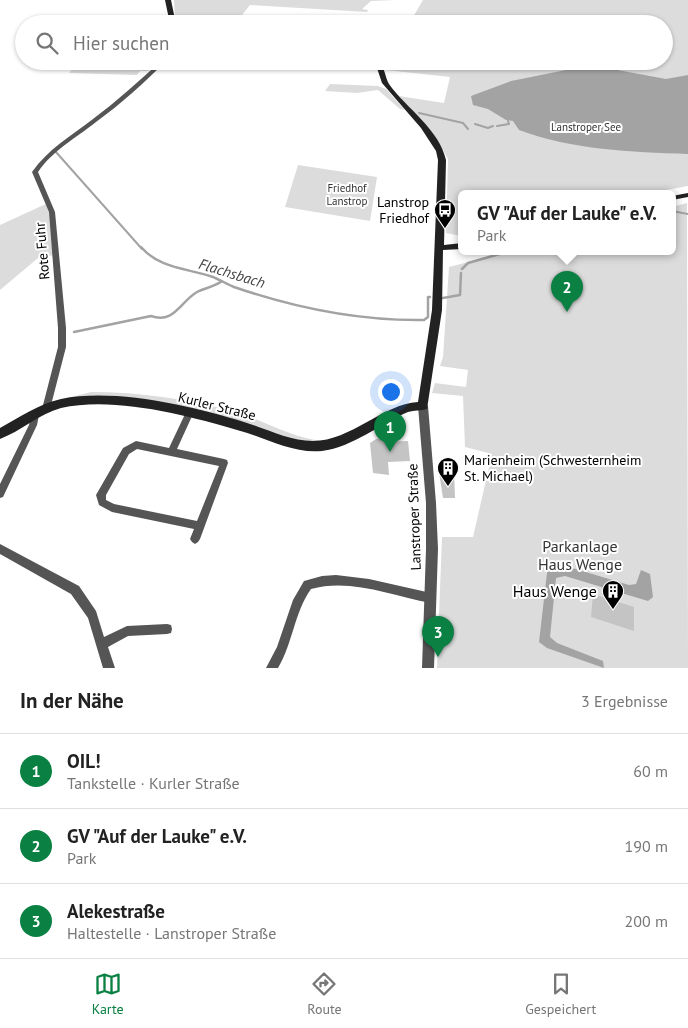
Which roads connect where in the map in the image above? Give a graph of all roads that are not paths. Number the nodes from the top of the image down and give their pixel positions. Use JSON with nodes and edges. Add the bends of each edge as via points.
{"nodes":[{"id":1,"x":168,"y":0,"type":"edge"},
{"id":2,"x":171,"y":15,"type":"edge"},
{"id":3,"x":154,"y":70,"type":"edge"},
{"id":4,"x":381,"y":70,"type":"edge"},
{"id":5,"x":458,"y":246,"type":"edge"},
{"id":6,"x":440,"y":248,"type":"junction"},
{"id":7,"x":423,"y":406,"type":"junction"},
{"id":8,"x":46,"y":409,"type":"junction"},
{"id":9,"x":189,"y":414,"type":"junction"},
{"id":10,"x":35,"y":415,"type":"junction"},
{"id":11,"x":0,"y":434,"type":"edge"},
{"id":12,"x":171,"y":452,"type":"junction"},
{"id":13,"x":0,"y":494,"type":"edge"},
{"id":14,"x":199,"y":526,"type":"junction"},
{"id":15,"x":195,"y":538,"type":"dead end"},
{"id":16,"x":0,"y":549,"type":"edge"},
{"id":17,"x":431,"y":598,"type":"junction"},
{"id":18,"x":167,"y":629,"type":"dead end"},
{"id":19,"x":102,"y":644,"type":"junction"},
{"id":20,"x":109,"y":668,"type":"edge"},
{"id":21,"x":272,"y":668,"type":"edge"},
{"id":22,"x":428,"y":668,"type":"edge"}],
"edges":[{"from":1,"to":2,"type":"main road"},
{"from":3,"to":8,"type":"street","name":"Rote Fuhr","via":[[50,154],[35,172],[52,212],[62,337]]},
{"from":4,"to":6,"type":"main road","name":"Lanstroper Straße","via":[[388,88],[424,127],[440,151]]},
{"from":5,"to":6,"type":"main road"},
{"from":6,"to":7,"type":"main road","name":"Lanstroper Straße","via":[[436,324]]},
{"from":7,"to":9,"type":"main road","name":"Kurler Straße","via":[[409,407],[324,446],[301,447],[244,427]]},
{"from":7,"to":17,"type":"street","name":"Lanstroper Straße","via":[[431,503]]},
{"from":8,"to":9,"type":"main road","name":"Kurler Straße","via":[[96,400]]},
{"from":8,"to":10,"type":"main road","name":"Kurler Straße"},
{"from":9,"to":12,"type":"street"},
{"from":10,"to":11,"type":"main road","name":"Kurler Straße"},
{"from":10,"to":13,"type":"street"},
{"from":12,"to":14,"type":"street","via":[[224,463]]},
{"from":12,"to":14,"type":"street","via":[[136,445],[126,451],[101,495],[102,502],[112,508]]},
{"from":14,"to":15,"type":"street"},
{"from":16,"to":19,"type":"street","via":[[75,590],[92,615]]},
{"from":17,"to":21,"type":"street","via":[[348,582],[324,580],[308,585],[299,599],[284,646]]},
{"from":17,"to":22,"type":"street","name":"Lanstroper Straße"},
{"from":18,"to":19,"type":"street","via":[[127,631]]},
{"from":19,"to":20,"type":"street"}]}
